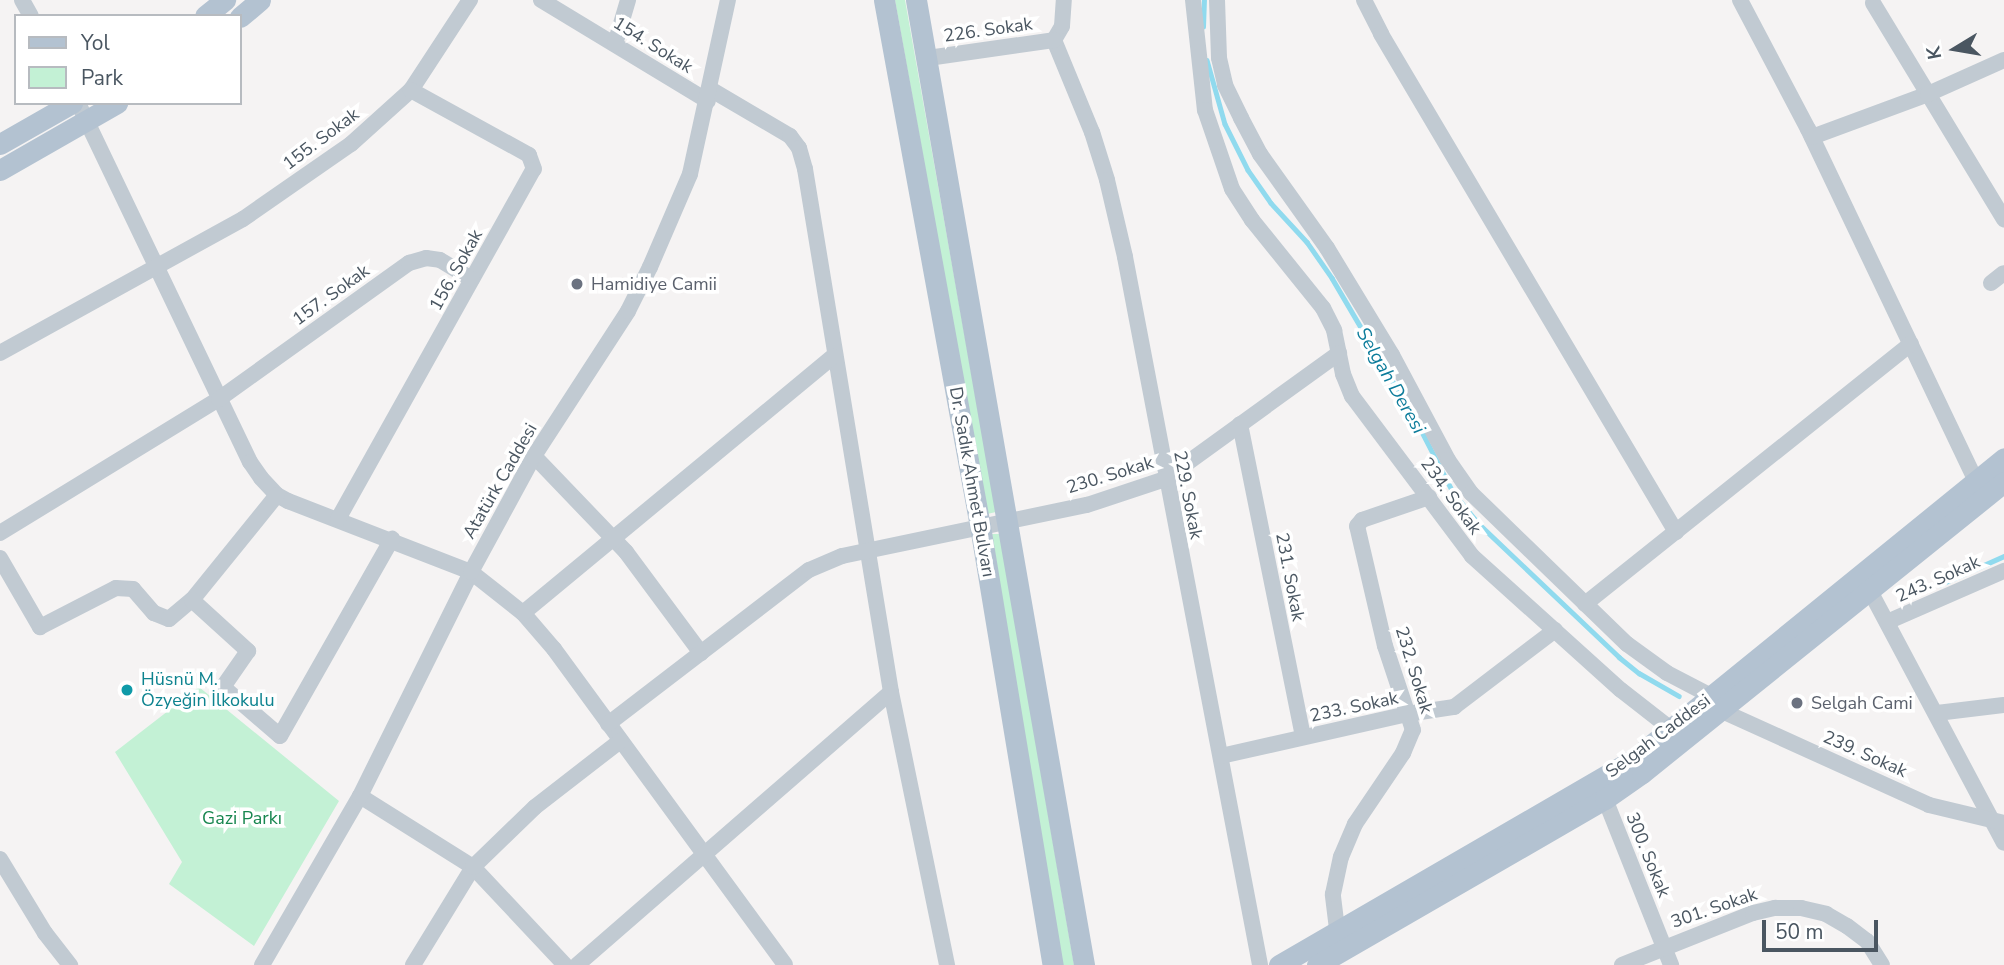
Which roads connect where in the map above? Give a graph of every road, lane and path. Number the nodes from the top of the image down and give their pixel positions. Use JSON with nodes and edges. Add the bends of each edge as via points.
{"nodes":[{"id":1,"x":225,"y":0,"type":"edge"},
{"id":2,"x":260,"y":0,"type":"edge"},
{"id":3,"x":470,"y":0,"type":"edge"},
{"id":4,"x":541,"y":0,"type":"edge"},
{"id":5,"x":628,"y":0,"type":"edge"},
{"id":6,"x":727,"y":0,"type":"edge"},
{"id":7,"x":884,"y":0,"type":"edge"},
{"id":8,"x":916,"y":0,"type":"edge"},
{"id":9,"x":1064,"y":0,"type":"edge"},
{"id":10,"x":1193,"y":0,"type":"edge"},
{"id":11,"x":1217,"y":0,"type":"edge"},
{"id":12,"x":1364,"y":0,"type":"edge"},
{"id":13,"x":1740,"y":0,"type":"edge"},
{"id":14,"x":1873,"y":4,"type":"dead end"},
{"id":15,"x":208,"y":14,"type":"edge"},
{"id":16,"x":242,"y":15,"type":"edge"},
{"id":17,"x":1054,"y":40,"type":"junction"},
{"id":18,"x":615,"y":44,"type":"junction"},
{"id":19,"x":928,"y":58,"type":"junction"},
{"id":20,"x":2004,"y":60,"type":"edge"},
{"id":21,"x":411,"y":90,"type":"junction"},
{"id":22,"x":1928,"y":94,"type":"junction"},
{"id":23,"x":709,"y":95,"type":"junction"},
{"id":24,"x":68,"y":105,"type":"edge"},
{"id":25,"x":109,"y":105,"type":"edge"},
{"id":26,"x":82,"y":112,"type":"edge"},
{"id":27,"x":1812,"y":137,"type":"junction"},
{"id":28,"x":0,"y":144,"type":"edge"},
{"id":29,"x":0,"y":170,"type":"edge"},
{"id":30,"x":2004,"y":219,"type":"edge"},
{"id":31,"x":157,"y":266,"type":"junction"},
{"id":32,"x":472,"y":279,"type":"junction"},
{"id":33,"x":1912,"y":344,"type":"junction"},
{"id":34,"x":0,"y":353,"type":"edge"},
{"id":35,"x":1339,"y":353,"type":"junction"},
{"id":36,"x":833,"y":356,"type":"junction"},
{"id":37,"x":219,"y":399,"type":"junction"},
{"id":38,"x":1240,"y":424,"type":"junction"},
{"id":39,"x":534,"y":456,"type":"junction"},
{"id":40,"x":2004,"y":458,"type":"edge"},
{"id":41,"x":1165,"y":479,"type":"junction"},
{"id":42,"x":1976,"y":481,"type":"junction"},
{"id":43,"x":2004,"y":482,"type":"edge"},
{"id":44,"x":276,"y":495,"type":"junction"},
{"id":45,"x":1429,"y":497,"type":"junction"},
{"id":46,"x":338,"y":519,"type":"junction"},
{"id":47,"x":1008,"y":521,"type":"junction"},
{"id":48,"x":981,"y":526,"type":"junction"},
{"id":49,"x":1676,"y":532,"type":"junction"},
{"id":50,"x":0,"y":533,"type":"edge"},
{"id":51,"x":392,"y":538,"type":"junction"},
{"id":52,"x":613,"y":539,"type":"junction"},
{"id":53,"x":869,"y":550,"type":"junction"},
{"id":54,"x":0,"y":558,"type":"edge"},
{"id":55,"x":2004,"y":571,"type":"edge"},
{"id":56,"x":471,"y":572,"type":"junction"},
{"id":57,"x":1870,"y":591,"type":"junction"},
{"id":58,"x":192,"y":600,"type":"junction"},
{"id":59,"x":1585,"y":604,"type":"junction"},
{"id":60,"x":523,"y":613,"type":"junction"},
{"id":61,"x":1886,"y":622,"type":"junction"},
{"id":62,"x":1555,"y":630,"type":"junction"},
{"id":63,"x":701,"y":653,"type":"junction"},
{"id":64,"x":891,"y":692,"type":"junction"},
{"id":65,"x":1716,"y":704,"type":"junction"},
{"id":66,"x":2004,"y":705,"type":"edge"},
{"id":67,"x":1937,"y":713,"type":"junction"},
{"id":68,"x":1407,"y":714,"type":"junction"},
{"id":69,"x":608,"y":724,"type":"junction"},
{"id":70,"x":1671,"y":729,"type":"junction"},
{"id":71,"x":1303,"y":737,"type":"junction"},
{"id":72,"x":620,"y":741,"type":"junction"},
{"id":73,"x":1221,"y":756,"type":"junction"},
{"id":74,"x":360,"y":796,"type":"junction"},
{"id":75,"x":1605,"y":799,"type":"junction"},
{"id":76,"x":2000,"y":823,"type":"edge"},
{"id":77,"x":2004,"y":843,"type":"edge"},
{"id":78,"x":702,"y":856,"type":"junction"},
{"id":79,"x":473,"y":867,"type":"junction"},
{"id":80,"x":2,"y":868,"type":"edge"},
{"id":81,"x":1337,"y":929,"type":"junction"},
{"id":82,"x":1663,"y":946,"type":"junction"},
{"id":83,"x":1343,"y":958,"type":"edge"},
{"id":84,"x":70,"y":965,"type":"edge"},
{"id":85,"x":262,"y":965,"type":"edge"},
{"id":86,"x":413,"y":965,"type":"edge"},
{"id":87,"x":565,"y":965,"type":"edge"},
{"id":88,"x":577,"y":965,"type":"edge"},
{"id":89,"x":785,"y":965,"type":"edge"},
{"id":90,"x":947,"y":965,"type":"edge"},
{"id":91,"x":1051,"y":965,"type":"edge"},
{"id":92,"x":1084,"y":965,"type":"edge"},
{"id":93,"x":1260,"y":965,"type":"edge"},
{"id":94,"x":1279,"y":965,"type":"edge"},
{"id":95,"x":1317,"y":965,"type":"edge"},
{"id":96,"x":1622,"y":965,"type":"edge"},
{"id":97,"x":1671,"y":965,"type":"edge"},
{"id":98,"x":1882,"y":965,"type":"edge"}],
"edges":[{"from":1,"to":15,"type":"main road"},
{"from":2,"to":16,"type":"main road"},
{"from":3,"to":21,"type":"street","name":"155. Sokak"},
{"from":4,"to":18,"type":"street","name":"154. Sokak"},
{"from":5,"to":18,"type":"street"},
{"from":6,"to":23,"type":"street","name":"Atatürk Caddesi"},
{"from":7,"to":48,"type":"main road","name":"Dr. Sadık Ahmet Bulvarı"},
{"from":8,"to":19,"type":"main road","name":"Dr. Sadık Ahmet Bulvarı"},
{"from":9,"to":17,"type":"street","via":[[1062,26]]},
{"from":10,"to":35,"type":"street","name":"234. Sokak","via":[[1205,110],[1232,188],[1323,309]]},
{"from":11,"to":59,"type":"street","name":"239. Sokak","via":[[1216,33],[1225,85],[1260,155],[1327,248],[1471,493]]},
{"from":12,"to":49,"type":"street"},
{"from":13,"to":27,"type":"street"},
{"from":14,"to":22,"type":"street"},
{"from":17,"to":19,"type":"street","name":"226. Sokak"},
{"from":17,"to":41,"type":"street","name":"229. Sokak","via":[[1107,180],[1143,344]]},
{"from":18,"to":23,"type":"street","name":"154. Sokak"},
{"from":19,"to":47,"type":"main road","name":"Dr. Sadık Ahmet Bulvarı"},
{"from":20,"to":22,"type":"street"},
{"from":21,"to":31,"type":"street","name":"155. Sokak","via":[[351,144],[243,219]]},
{"from":21,"to":32,"type":"street","name":"156. Sokak","via":[[529,155],[534,169]]},
{"from":22,"to":27,"type":"street"},
{"from":22,"to":30,"type":"street"},
{"from":23,"to":36,"type":"street","name":"154. Sokak","via":[[790,136],[799,148]]},
{"from":23,"to":39,"type":"street","name":"Atatürk Caddesi","via":[[690,174],[650,267],[628,311]]},
{"from":24,"to":28,"type":"main road"},
{"from":25,"to":26,"type":"main road"},
{"from":26,"to":29,"type":"main road"},
{"from":26,"to":31,"type":"street"},
{"from":27,"to":33,"type":"street"},
{"from":31,"to":34,"type":"street","name":"155. Sokak"},
{"from":31,"to":37,"type":"street"},
{"from":32,"to":37,"type":"street","name":"157. Sokak","via":[[440,260],[409,263]]},
{"from":32,"to":46,"type":"street","name":"156. Sokak"},
{"from":33,"to":42,"type":"street"},
{"from":33,"to":49,"type":"street"},
{"from":35,"to":38,"type":"street","name":"230. Sokak"},
{"from":35,"to":45,"type":"street","name":"234. Sokak","via":[[1352,396]]},
{"from":36,"to":52,"type":"street"},
{"from":36,"to":53,"type":"street","name":"154. Sokak"},
{"from":37,"to":44,"type":"street","via":[[250,462]]},
{"from":37,"to":50,"type":"street","name":"157. Sokak"},
{"from":38,"to":41,"type":"street","name":"230. Sokak"},
{"from":38,"to":71,"type":"street","name":"231. Sokak"},
{"from":39,"to":52,"type":"street"},
{"from":39,"to":56,"type":"street","name":"Atatürk Caddesi"},
{"from":40,"to":42,"type":"main road","name":"Selgah Caddesi"},
{"from":41,"to":47,"type":"street","name":"230. Sokak","via":[[1087,505]]},
{"from":41,"to":73,"type":"street","name":"229. Sokak"},
{"from":42,"to":65,"type":"main road","name":"Selgah Caddesi"},
{"from":43,"to":57,"type":"main road","name":"Selgah Caddesi"},
{"from":44,"to":46,"type":"street"},
{"from":44,"to":58,"type":"street"},
{"from":45,"to":62,"type":"street","name":"234. Sokak","via":[[1472,556]]},
{"from":45,"to":68,"type":"street","name":"232. Sokak","via":[[1362,520],[1357,526],[1385,646]]},
{"from":46,"to":51,"type":"street"},
{"from":47,"to":48,"type":"street","name":"230. Sokak"},
{"from":47,"to":92,"type":"main road","name":"Dr. Sadık Ahmet Bulvarı"},
{"from":48,"to":53,"type":"street","name":"230. Sokak"},
{"from":48,"to":91,"type":"main road","name":"Dr. Sadık Ahmet Bulvarı"},
{"from":49,"to":59,"type":"street"},
{"from":51,"to":56,"type":"street"},
{"from":51,"to":58,"type":"street","via":[[280,736],[223,687],[248,651]]},
{"from":52,"to":60,"type":"street"},
{"from":52,"to":63,"type":"street"},
{"from":53,"to":63,"type":"street","name":"230. Sokak","via":[[809,570]]},
{"from":53,"to":64,"type":"street","name":"154. Sokak"},
{"from":54,"to":58,"type":"street","via":[[40,627],[116,588],[133,589],[154,613],[169,619]]},
{"from":55,"to":61,"type":"street","name":"243. Sokak"},
{"from":56,"to":60,"type":"street"},
{"from":56,"to":74,"type":"street","name":"Atatürk Caddesi"},
{"from":57,"to":61,"type":"street"},
{"from":57,"to":65,"type":"main road","name":"Selgah Caddesi"},
{"from":59,"to":65,"type":"street","name":"239. Sokak","via":[[1627,644]]},
{"from":60,"to":69,"type":"street"},
{"from":61,"to":67,"type":"street"},
{"from":62,"to":68,"type":"street","name":"233. Sokak","via":[[1454,707]]},
{"from":62,"to":70,"type":"street","name":"234. Sokak"},
{"from":63,"to":69,"type":"street","name":"230. Sokak"},
{"from":64,"to":78,"type":"street"},
{"from":64,"to":90,"type":"street","name":"154. Sokak"},
{"from":65,"to":70,"type":"main road","name":"Selgah Caddesi"},
{"from":65,"to":75,"type":"main road","name":"Selgah Caddesi"},
{"from":65,"to":76,"type":"street","name":"239. Sokak","via":[[1929,804]]},
{"from":66,"to":67,"type":"street"},
{"from":67,"to":76,"type":"street"},
{"from":68,"to":71,"type":"street","name":"233. Sokak"},
{"from":68,"to":81,"type":"street","name":"232. Sokak","via":[[1413,730],[1410,739],[1355,824],[1341,857],[1333,894]]},
{"from":69,"to":72,"type":"street"},
{"from":70,"to":81,"type":"main road","name":"Selgah Caddesi","via":[[1598,781]]},
{"from":71,"to":73,"type":"street","name":"233. Sokak"},
{"from":72,"to":78,"type":"street"},
{"from":72,"to":79,"type":"street","via":[[535,807]]},
{"from":73,"to":93,"type":"street","name":"229. Sokak"},
{"from":74,"to":79,"type":"street"},
{"from":74,"to":85,"type":"street","name":"Atatürk Caddesi"},
{"from":75,"to":82,"type":"street","name":"300. Sokak"},
{"from":75,"to":83,"type":"main road","name":"Selgah Caddesi"},
{"from":76,"to":77,"type":"street"},
{"from":78,"to":88,"type":"street"},
{"from":78,"to":89,"type":"street"},
{"from":79,"to":86,"type":"street"},
{"from":79,"to":87,"type":"street"},
{"from":80,"to":84,"type":"street"},
{"from":81,"to":94,"type":"main road","name":"Selgah Caddesi"},
{"from":82,"to":96,"type":"street","name":"301. Sokak"},
{"from":82,"to":97,"type":"street","name":"300. Sokak"},
{"from":82,"to":98,"type":"street","name":"301. Sokak","via":[[1753,913],[1801,908],[1847,926],[1867,941]]},
{"from":83,"to":95,"type":"main road","name":"Selgah Caddesi"}]}
